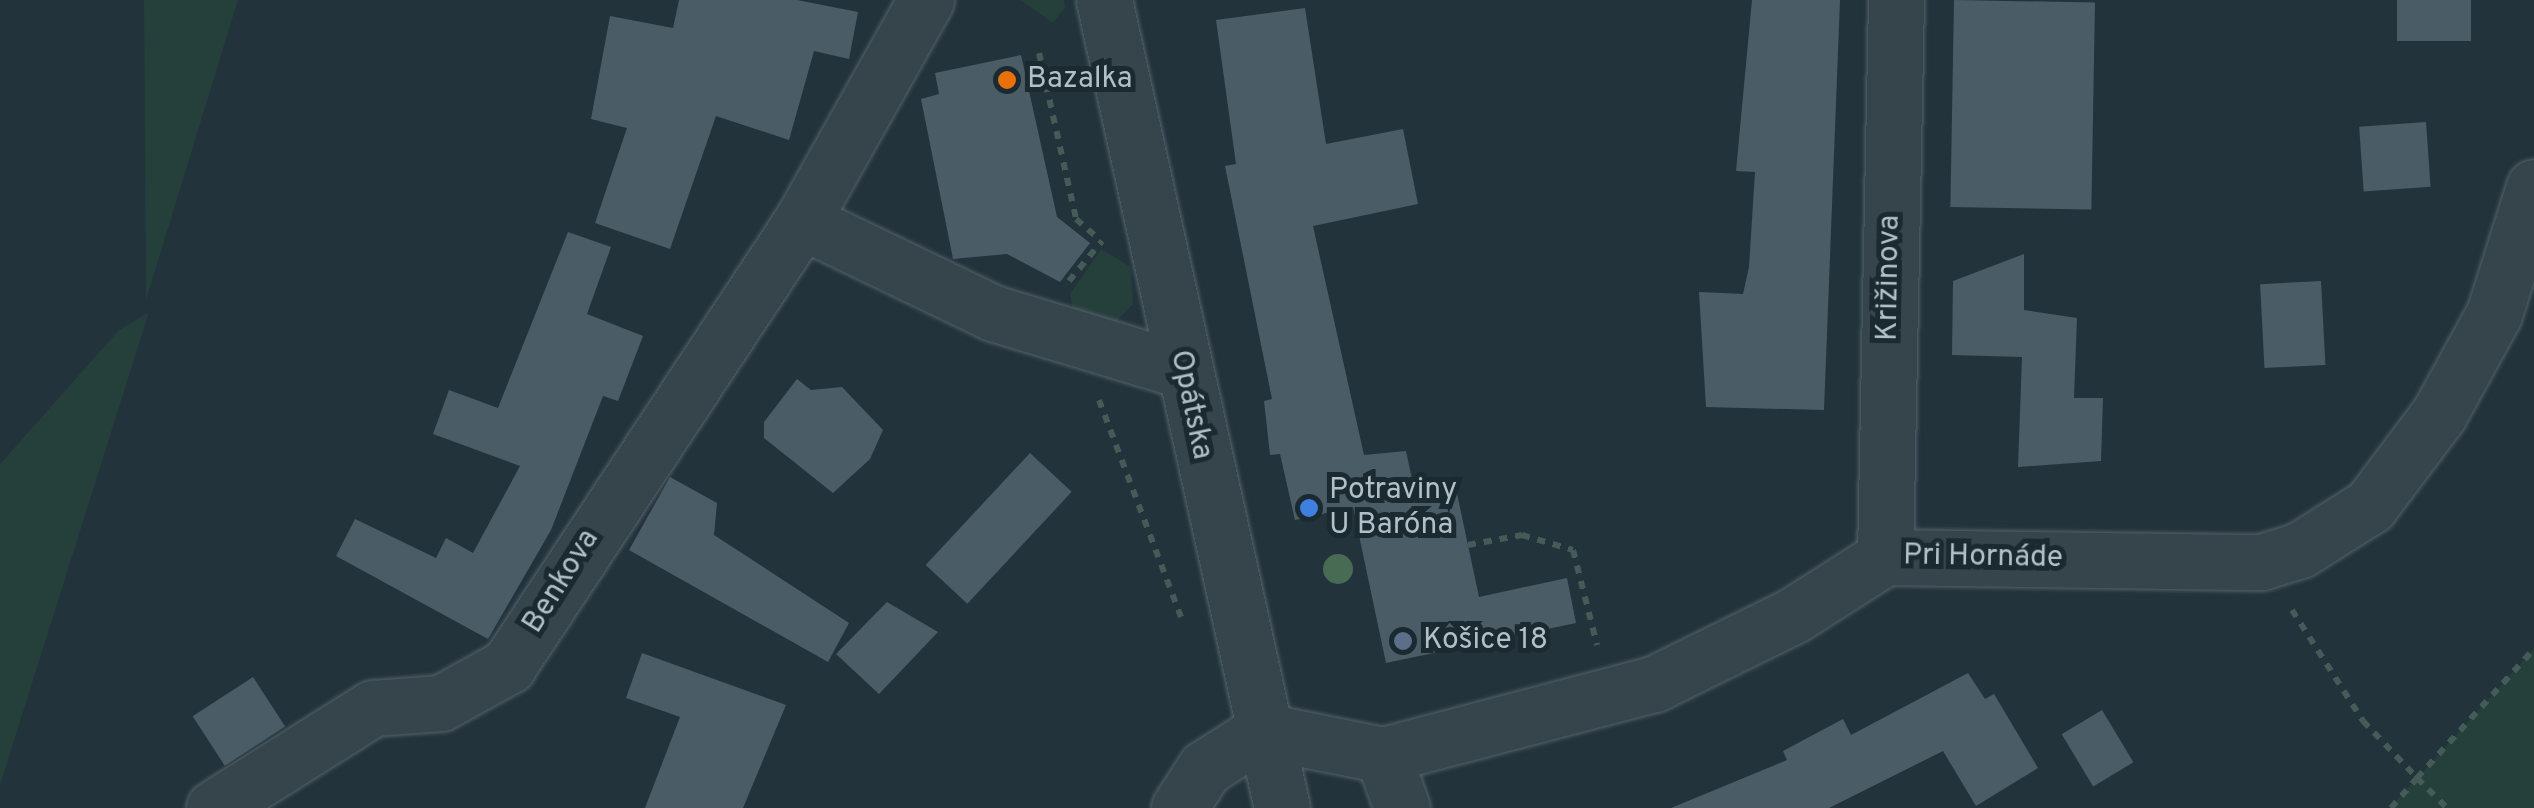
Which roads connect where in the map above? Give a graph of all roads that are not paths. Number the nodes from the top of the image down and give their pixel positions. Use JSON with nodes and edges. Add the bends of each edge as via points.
{"nodes":[{"id":1,"x":926,"y":0,"type":"edge"},
{"id":2,"x":1104,"y":0,"type":"edge"},
{"id":3,"x":1896,"y":0,"type":"edge"},
{"id":4,"x":2534,"y":187,"type":"edge"},
{"id":5,"x":802,"y":222,"type":"junction"},
{"id":6,"x":1182,"y":370,"type":"junction"},
{"id":7,"x":1885,"y":556,"type":"junction"},
{"id":8,"x":1263,"y":731,"type":"junction"},
{"id":9,"x":1384,"y":755,"type":"junction"},
{"id":10,"x":214,"y":808,"type":"edge"},
{"id":11,"x":1179,"y":808,"type":"edge"},
{"id":12,"x":1282,"y":808,"type":"edge"},
{"id":13,"x":1402,"y":808,"type":"edge"}],
"edges":[{"from":1,"to":5,"type":"street","name":"Benkova"},
{"from":2,"to":6,"type":"street","name":"Opátska"},
{"from":3,"to":7,"type":"street","name":"Križinova"},
{"from":4,"to":7,"type":"street","name":"Pri Hornáde","via":[[2494,314],[2401,472],[2340,531],[2261,562]]},
{"from":5,"to":6,"type":"street","via":[[992,314]]},
{"from":5,"to":10,"type":"street","name":"Benkova","via":[[508,666],[441,704],[373,708]]},
{"from":6,"to":8,"type":"street","name":"Opátska"},
{"from":7,"to":9,"type":"street","name":"Pri Hornáde","via":[[1794,615],[1654,684]]},
{"from":8,"to":9,"type":"street","name":"Pri Hornáde"},
{"from":8,"to":11,"type":"street","via":[[1206,768]]},
{"from":8,"to":12,"type":"street","name":"Opátska"},
{"from":9,"to":13,"type":"street"}]}
